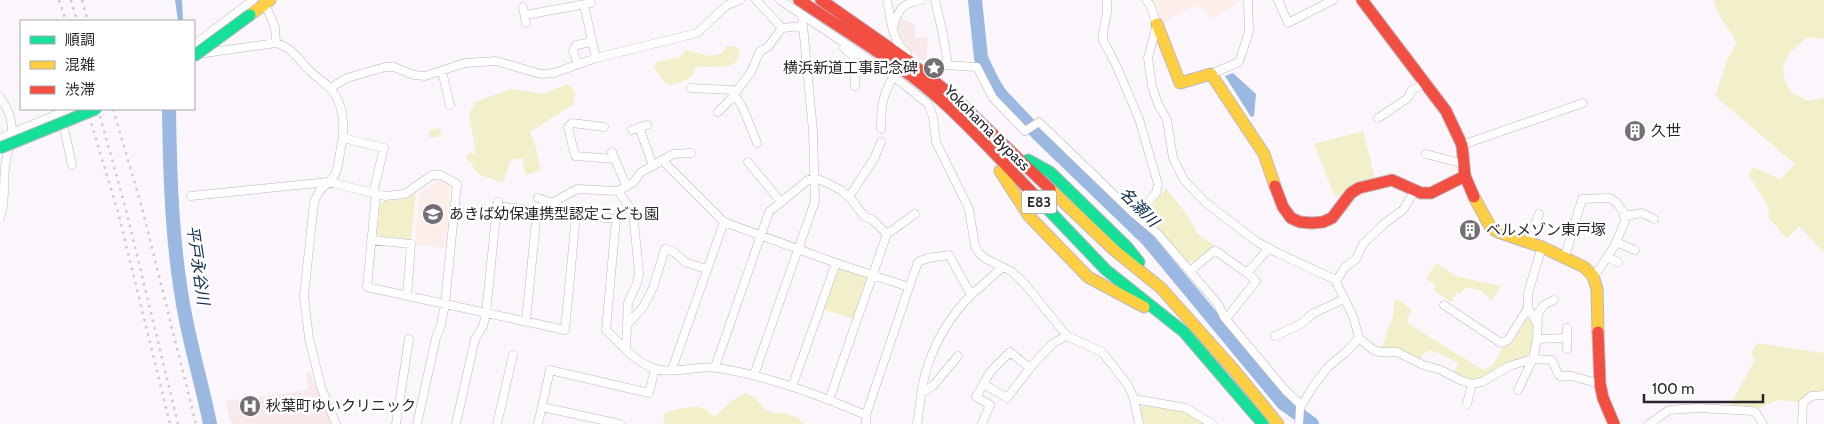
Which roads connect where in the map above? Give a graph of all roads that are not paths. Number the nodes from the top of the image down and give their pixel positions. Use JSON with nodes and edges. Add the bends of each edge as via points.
{"nodes":[{"id":1,"x":253,"y":0,"type":"edge"},
{"id":2,"x":740,"y":0,"type":"edge"},
{"id":3,"x":756,"y":0,"type":"edge"},
{"id":4,"x":780,"y":0,"type":"edge"},
{"id":5,"x":799,"y":0,"type":"edge"},
{"id":6,"x":821,"y":0,"type":"edge"},
{"id":7,"x":887,"y":0,"type":"edge"},
{"id":8,"x":921,"y":0,"type":"edge"},
{"id":9,"x":935,"y":0,"type":"edge"},
{"id":10,"x":1107,"y":0,"type":"edge"},
{"id":11,"x":1146,"y":0,"type":"edge"},
{"id":12,"x":1248,"y":0,"type":"edge"},
{"id":13,"x":1278,"y":0,"type":"edge"},
{"id":14,"x":1333,"y":0,"type":"edge"},
{"id":15,"x":1362,"y":0,"type":"edge"},
{"id":16,"x":267,"y":2,"type":"edge"},
{"id":17,"x":802,"y":15,"type":"junction"},
{"id":18,"x":526,"y":23,"type":"dead end"},
{"id":19,"x":1157,"y":24,"type":"junction"},
{"id":20,"x":803,"y":26,"type":"junction"},
{"id":21,"x":892,"y":27,"type":"junction"},
{"id":22,"x":782,"y":28,"type":"junction"},
{"id":23,"x":833,"y":36,"type":"junction"},
{"id":24,"x":592,"y":42,"type":"junction"},
{"id":25,"x":195,"y":44,"type":"edge"},
{"id":26,"x":276,"y":44,"type":"junction"},
{"id":27,"x":902,"y":49,"type":"junction"},
{"id":28,"x":195,"y":54,"type":"edge"},
{"id":29,"x":195,"y":55,"type":"edge"},
{"id":30,"x":596,"y":58,"type":"junction"},
{"id":31,"x":907,"y":60,"type":"junction"},
{"id":32,"x":922,"y":63,"type":"joint"},
{"id":33,"x":578,"y":64,"type":"junction"},
{"id":34,"x":442,"y":71,"type":"junction"},
{"id":35,"x":1211,"y":74,"type":"junction"},
{"id":36,"x":894,"y":76,"type":"junction"},
{"id":37,"x":1424,"y":83,"type":"junction"},
{"id":38,"x":855,"y":86,"type":"dead end"},
{"id":39,"x":330,"y":88,"type":"junction"},
{"id":40,"x":691,"y":88,"type":"dead end"},
{"id":41,"x":734,"y":93,"type":"junction"},
{"id":42,"x":0,"y":97,"type":"edge"},
{"id":43,"x":1583,"y":104,"type":"dead end"},
{"id":44,"x":450,"y":105,"type":"dead end"},
{"id":45,"x":68,"y":110,"type":"edge"},
{"id":46,"x":94,"y":110,"type":"edge"},
{"id":47,"x":718,"y":112,"type":"dead end"},
{"id":48,"x":62,"y":113,"type":"junction"},
{"id":49,"x":1378,"y":118,"type":"dead end"},
{"id":50,"x":639,"y":127,"type":"dead end"},
{"id":51,"x":599,"y":129,"type":"dead end"},
{"id":52,"x":882,"y":129,"type":"dead end"},
{"id":53,"x":975,"y":132,"type":"junction"},
{"id":54,"x":12,"y":133,"type":"junction"},
{"id":55,"x":0,"y":138,"type":"edge"},
{"id":56,"x":343,"y":138,"type":"junction"},
{"id":57,"x":881,"y":142,"type":"dead end"},
{"id":58,"x":757,"y":143,"type":"dead end"},
{"id":59,"x":1462,"y":145,"type":"junction"},
{"id":60,"x":0,"y":148,"type":"edge"},
{"id":61,"x":691,"y":153,"type":"dead end"},
{"id":62,"x":1426,"y":154,"type":"dead end"},
{"id":63,"x":663,"y":161,"type":"junction"},
{"id":64,"x":748,"y":162,"type":"dead end"},
{"id":65,"x":74,"y":164,"type":"dead end"},
{"id":66,"x":1464,"y":164,"type":"junction"},
{"id":67,"x":653,"y":166,"type":"junction"},
{"id":68,"x":1465,"y":176,"type":"junction"},
{"id":69,"x":815,"y":178,"type":"junction"},
{"id":70,"x":328,"y":182,"type":"junction"},
{"id":71,"x":626,"y":185,"type":"junction"},
{"id":72,"x":1415,"y":190,"type":"junction"},
{"id":73,"x":618,"y":191,"type":"junction"},
{"id":74,"x":375,"y":194,"type":"junction"},
{"id":75,"x":191,"y":196,"type":"dead end"},
{"id":76,"x":849,"y":197,"type":"junction"},
{"id":77,"x":538,"y":198,"type":"dead end"},
{"id":78,"x":780,"y":202,"type":"junction"},
{"id":79,"x":537,"y":211,"type":"junction"},
{"id":80,"x":915,"y":214,"type":"dead end"},
{"id":81,"x":1539,"y":214,"type":"dead end"},
{"id":82,"x":576,"y":215,"type":"junction"},
{"id":83,"x":1136,"y":215,"type":"junction"},
{"id":84,"x":1624,"y":216,"type":"junction"},
{"id":85,"x":0,"y":218,"type":"edge"},
{"id":86,"x":1654,"y":219,"type":"dead end"},
{"id":87,"x":724,"y":222,"type":"junction"},
{"id":88,"x":887,"y":234,"type":"junction"},
{"id":89,"x":761,"y":236,"type":"junction"},
{"id":90,"x":371,"y":240,"type":"junction"},
{"id":91,"x":1528,"y":242,"type":"junction"},
{"id":92,"x":1616,"y":242,"type":"junction"},
{"id":93,"x":1542,"y":247,"type":"junction"},
{"id":94,"x":1269,"y":248,"type":"junction"},
{"id":95,"x":798,"y":249,"type":"junction"},
{"id":96,"x":1635,"y":250,"type":"dead end"},
{"id":97,"x":1565,"y":257,"type":"junction"},
{"id":98,"x":1607,"y":257,"type":"junction"},
{"id":99,"x":836,"y":262,"type":"junction"},
{"id":100,"x":1618,"y":262,"type":"dead end"},
{"id":101,"x":1003,"y":267,"type":"junction"},
{"id":102,"x":706,"y":269,"type":"junction"},
{"id":103,"x":1190,"y":271,"type":"junction"},
{"id":104,"x":1247,"y":273,"type":"junction"},
{"id":105,"x":873,"y":274,"type":"junction"},
{"id":106,"x":1592,"y":276,"type":"junction"},
{"id":107,"x":1336,"y":280,"type":"junction"},
{"id":108,"x":910,"y":287,"type":"junction"},
{"id":109,"x":971,"y":295,"type":"junction"},
{"id":110,"x":407,"y":296,"type":"junction"},
{"id":111,"x":1344,"y":299,"type":"junction"},
{"id":112,"x":1554,"y":300,"type":"dead end"},
{"id":113,"x":445,"y":304,"type":"junction"},
{"id":114,"x":1444,"y":305,"type":"dead end"},
{"id":115,"x":1528,"y":308,"type":"junction"},
{"id":116,"x":486,"y":312,"type":"junction"},
{"id":117,"x":1164,"y":316,"type":"junction"},
{"id":118,"x":1226,"y":319,"type":"junction"},
{"id":119,"x":526,"y":321,"type":"junction"},
{"id":120,"x":628,"y":324,"type":"junction"},
{"id":121,"x":1538,"y":325,"type":"junction"},
{"id":122,"x":1567,"y":328,"type":"dead end"},
{"id":123,"x":1067,"y":336,"type":"junction"},
{"id":124,"x":1275,"y":336,"type":"dead end"},
{"id":125,"x":1359,"y":338,"type":"junction"},
{"id":126,"x":1567,"y":338,"type":"junction"},
{"id":127,"x":410,"y":339,"type":"dead end"},
{"id":128,"x":1537,"y":339,"type":"junction"},
{"id":129,"x":626,"y":349,"type":"junction"},
{"id":130,"x":1567,"y":349,"type":"dead end"},
{"id":131,"x":512,"y":355,"type":"dead end"},
{"id":132,"x":958,"y":356,"type":"dead end"},
{"id":133,"x":1533,"y":359,"type":"junction"},
{"id":134,"x":715,"y":367,"type":"junction"},
{"id":135,"x":1030,"y":368,"type":"junction"},
{"id":136,"x":655,"y":369,"type":"junction"},
{"id":137,"x":672,"y":370,"type":"junction"},
{"id":138,"x":754,"y":375,"type":"junction"},
{"id":139,"x":984,"y":384,"type":"junction"},
{"id":140,"x":1472,"y":384,"type":"junction"},
{"id":141,"x":1600,"y":384,"type":"junction"},
{"id":142,"x":792,"y":387,"type":"junction"},
{"id":143,"x":1518,"y":390,"type":"dead end"},
{"id":144,"x":923,"y":392,"type":"junction"},
{"id":145,"x":1824,"y":395,"type":"edge"},
{"id":146,"x":1134,"y":399,"type":"junction"},
{"id":147,"x":829,"y":400,"type":"junction"},
{"id":148,"x":1467,"y":404,"type":"dead end"},
{"id":149,"x":542,"y":406,"type":"junction"},
{"id":150,"x":1300,"y":406,"type":"junction"},
{"id":151,"x":866,"y":415,"type":"junction"},
{"id":152,"x":1299,"y":423,"type":"edge"},
{"id":153,"x":336,"y":424,"type":"edge"},
{"id":154,"x":396,"y":424,"type":"edge"},
{"id":155,"x":417,"y":424,"type":"edge"},
{"id":156,"x":456,"y":424,"type":"edge"},
{"id":157,"x":497,"y":424,"type":"edge"},
{"id":158,"x":538,"y":424,"type":"edge"},
{"id":159,"x":620,"y":424,"type":"edge"},
{"id":160,"x":866,"y":424,"type":"edge"},
{"id":161,"x":917,"y":424,"type":"edge"},
{"id":162,"x":982,"y":424,"type":"edge"},
{"id":163,"x":1139,"y":424,"type":"edge"},
{"id":164,"x":1212,"y":424,"type":"edge"},
{"id":165,"x":1263,"y":424,"type":"edge"},
{"id":166,"x":1278,"y":424,"type":"edge"},
{"id":167,"x":1616,"y":424,"type":"edge"},
{"id":168,"x":1648,"y":424,"type":"edge"},
{"id":169,"x":1763,"y":424,"type":"edge"},
{"id":170,"x":1802,"y":424,"type":"edge"}],
"edges":[{"from":1,"to":25,"type":"street"},
{"from":2,"to":30,"type":"street","via":[[727,5],[697,33]]},
{"from":3,"to":22,"type":"street"},
{"from":4,"to":17,"type":"street"},
{"from":5,"to":53,"type":"main road","name":"Yokohama Bypass","number":"E83","via":[[896,65]]},
{"from":6,"to":31,"type":"main road","name":"Yokohama Bypass","number":"E83"},
{"from":7,"to":21,"type":"street"},
{"from":8,"to":21,"type":"street","via":[[904,5]]},
{"from":9,"to":83,"type":"street","via":[[946,65],[977,67],[993,98],[1025,132],[1039,122]]},
{"from":10,"to":83,"type":"street","via":[[1103,40],[1139,119],[1158,184],[1156,193]]},
{"from":11,"to":19,"type":"street"},
{"from":12,"to":35,"type":"street","via":[[1249,32],[1239,62]]},
{"from":13,"to":14,"type":"street","via":[[1288,23]]},
{"from":15,"to":37,"type":"main road"},
{"from":16,"to":26,"type":"street","via":[[275,27]]},
{"from":16,"to":28,"type":"main road","bridge":true},
{"from":17,"to":20,"type":"street"},
{"from":17,"to":23,"type":"street"},
{"from":18,"to":24,"type":"street","via":[[524,11],[551,15],[587,4]]},
{"from":19,"to":35,"type":"main road","via":[[1180,84]]},
{"from":19,"to":94,"type":"street","via":[[1148,58],[1152,86],[1167,120],[1177,168],[1205,202]]},
{"from":20,"to":22,"type":"street"},
{"from":20,"to":69,"type":"street"},
{"from":21,"to":27,"type":"street"},
{"from":22,"to":41,"type":"street","via":[[768,47],[760,51],[751,72]]},
{"from":23,"to":36,"type":"street"},
{"from":23,"to":38,"type":"street","via":[[855,58]]},
{"from":24,"to":30,"type":"street"},
{"from":24,"to":33,"type":"street","via":[[576,45],[573,51]]},
{"from":26,"to":29,"type":"street"},
{"from":26,"to":39,"type":"street","via":[[293,51]]},
{"from":27,"to":31,"type":"main road"},
{"from":27,"to":32,"type":"street"},
{"from":30,"to":33,"type":"street"},
{"from":31,"to":32,"type":"main road"},
{"from":31,"to":166,"type":"main road","name":"Yokohama Bypass","number":"E83","via":[[954,96],[1114,250],[1161,288]]},
{"from":33,"to":34,"type":"street","via":[[541,74],[496,61],[465,64]]},
{"from":34,"to":39,"type":"street","via":[[425,76],[385,67],[347,78]]},
{"from":34,"to":44,"type":"street"},
{"from":35,"to":72,"type":"main road","via":[[1264,155],[1292,219],[1298,222],[1328,220],[1356,190],[1388,180]]},
{"from":36,"to":52,"type":"street","via":[[881,107]]},
{"from":36,"to":101,"type":"street","via":[[928,104],[936,142],[969,209],[975,246],[979,253]]},
{"from":37,"to":49,"type":"street"},
{"from":37,"to":59,"type":"main road","via":[[1446,112]]},
{"from":39,"to":56,"type":"street","via":[[343,115]]},
{"from":40,"to":41,"type":"street","via":[[732,90]]},
{"from":41,"to":47,"type":"street"},
{"from":41,"to":58,"type":"street"},
{"from":42,"to":54,"type":"street","via":[[10,115]]},
{"from":43,"to":59,"type":"street"},
{"from":45,"to":48,"type":"street"},
{"from":46,"to":60,"type":"main road","bridge":true},
{"from":48,"to":54,"type":"street"},
{"from":48,"to":65,"type":"street"},
{"from":50,"to":67,"type":"street"},
{"from":51,"to":71,"type":"street","via":[[572,123],[568,127],[574,156],[614,156]]},
{"from":53,"to":117,"type":"main road","name":"Yokohama Bypass","number":"E83","via":[[1106,270]]},
{"from":53,"to":117,"type":"main road","via":[[1029,216],[1075,264],[1106,288]]},
{"from":54,"to":55,"type":"street"},
{"from":54,"to":85,"type":"street"},
{"from":56,"to":70,"type":"street","via":[[335,175]]},
{"from":56,"to":74,"type":"street","via":[[384,148]]},
{"from":57,"to":76,"type":"street"},
{"from":59,"to":66,"type":"main road"},
{"from":61,"to":63,"type":"street","via":[[674,154]]},
{"from":62,"to":66,"type":"street"},
{"from":63,"to":67,"type":"street"},
{"from":63,"to":87,"type":"street"},
{"from":64,"to":78,"type":"street"},
{"from":66,"to":68,"type":"main road"},
{"from":67,"to":71,"type":"street"},
{"from":68,"to":72,"type":"main road","via":[[1438,191],[1421,193]]},
{"from":68,"to":91,"type":"main road","via":[[1491,228]]},
{"from":69,"to":76,"type":"street"},
{"from":69,"to":78,"type":"street"},
{"from":69,"to":95,"type":"street","via":[[815,202]]},
{"from":70,"to":74,"type":"street"},
{"from":70,"to":75,"type":"street"},
{"from":70,"to":153,"type":"street","via":[[320,189],[314,203],[304,296],[309,338],[321,387]]},
{"from":71,"to":73,"type":"street"},
{"from":72,"to":107,"type":"street","via":[[1402,210],[1363,244],[1356,259]]},
{"from":73,"to":77,"type":"street","via":[[576,189],[554,202]]},
{"from":73,"to":120,"type":"street","via":[[633,212],[639,272],[628,304]]},
{"from":74,"to":90,"type":"street"},
{"from":74,"to":113,"type":"street","via":[[405,194],[432,175],[441,175],[457,184]]},
{"from":76,"to":88,"type":"street","via":[[864,216]]},
{"from":78,"to":89,"type":"street","via":[[769,212]]},
{"from":79,"to":82,"type":"street"},
{"from":79,"to":116,"type":"street","via":[[498,204]]},
{"from":79,"to":119,"type":"street"},
{"from":80,"to":88,"type":"street"},
{"from":81,"to":91,"type":"street"},
{"from":82,"to":119,"type":"street","via":[[566,330]]},
{"from":82,"to":129,"type":"street","via":[[616,219],[606,330]]},
{"from":83,"to":103,"type":"street","via":[[1158,234]]},
{"from":84,"to":86,"type":"street","via":[[1642,213]]},
{"from":84,"to":92,"type":"street"},
{"from":84,"to":97,"type":"street","via":[[1610,198],[1582,199]]},
{"from":87,"to":89,"type":"street"},
{"from":87,"to":102,"type":"street"},
{"from":88,"to":105,"type":"street"},
{"from":89,"to":95,"type":"street"},
{"from":89,"to":134,"type":"street"},
{"from":90,"to":110,"type":"street","via":[[367,287]]},
{"from":90,"to":110,"type":"street","via":[[412,244]]},
{"from":91,"to":93,"type":"main road"},
{"from":92,"to":96,"type":"street"},
{"from":92,"to":98,"type":"street"},
{"from":93,"to":97,"type":"main road"},
{"from":93,"to":115,"type":"street","via":[[1528,293]]},
{"from":94,"to":104,"type":"street"},
{"from":94,"to":107,"type":"street"},
{"from":95,"to":99,"type":"street"},
{"from":95,"to":138,"type":"street"},
{"from":97,"to":106,"type":"main road","via":[[1584,267]]},
{"from":98,"to":100,"type":"street"},
{"from":98,"to":106,"type":"street"},
{"from":99,"to":105,"type":"street"},
{"from":99,"to":142,"type":"street"},
{"from":101,"to":109,"type":"street"},
{"from":101,"to":123,"type":"street","via":[[1024,283]]},
{"from":102,"to":120,"type":"street","via":[[685,262],[673,251],[665,249],[653,288],[643,307]]},
{"from":102,"to":137,"type":"street"},
{"from":103,"to":104,"type":"street","via":[[1216,251]]},
{"from":103,"to":118,"type":"street","via":[[1218,304]]},
{"from":104,"to":118,"type":"street","via":[[1256,281]]},
{"from":105,"to":108,"type":"street"},
{"from":105,"to":147,"type":"street"},
{"from":106,"to":141,"type":"main road","via":[[1596,289]]},
{"from":107,"to":111,"type":"street"},
{"from":108,"to":109,"type":"street","via":[[918,262],[949,255]]},
{"from":108,"to":151,"type":"street"},
{"from":109,"to":144,"type":"street","via":[[943,330],[926,371]]},
{"from":110,"to":113,"type":"street"},
{"from":111,"to":124,"type":"street"},
{"from":111,"to":125,"type":"street","via":[[1354,316]]},
{"from":112,"to":121,"type":"street","via":[[1538,313]]},
{"from":113,"to":116,"type":"street"},
{"from":113,"to":155,"type":"street"},
{"from":114,"to":115,"type":"street","via":[[1501,342],[1508,340]]},
{"from":115,"to":121,"type":"street"},
{"from":116,"to":119,"type":"street"},
{"from":116,"to":156,"type":"street","via":[[483,326],[475,339]]},
{"from":117,"to":165,"type":"main road","name":"Yokohama Bypass","number":"E83","via":[[1184,332]]},
{"from":118,"to":150,"type":"street"},
{"from":120,"to":129,"type":"street"},
{"from":121,"to":128,"type":"street"},
{"from":122,"to":126,"type":"street"},
{"from":123,"to":135,"type":"street","via":[[1053,343]]},
{"from":123,"to":146,"type":"street","via":[[1102,352],[1128,385]]},
{"from":125,"to":140,"type":"street","via":[[1379,352],[1397,352]]},
{"from":125,"to":150,"type":"street","via":[[1329,366]]},
{"from":126,"to":128,"type":"street"},
{"from":126,"to":130,"type":"street"},
{"from":127,"to":154,"type":"street"},
{"from":128,"to":133,"type":"street"},
{"from":129,"to":136,"type":"street","via":[[636,359]]},
{"from":131,"to":157,"type":"street"},
{"from":132,"to":144,"type":"street","via":[[933,386]]},
{"from":133,"to":140,"type":"street","via":[[1509,366],[1482,382]]},
{"from":133,"to":141,"type":"street","via":[[1552,360],[1560,376]]},
{"from":133,"to":143,"type":"street"},
{"from":134,"to":137,"type":"street"},
{"from":134,"to":138,"type":"street"},
{"from":135,"to":139,"type":"street","via":[[1007,398]]},
{"from":135,"to":139,"type":"street","via":[[1010,352],[990,372]]},
{"from":136,"to":137,"type":"street"},
{"from":136,"to":149,"type":"street","via":[[649,393],[550,370]]},
{"from":138,"to":142,"type":"street"},
{"from":139,"to":162,"type":"street","via":[[976,397],[990,405]]},
{"from":140,"to":148,"type":"street"},
{"from":141,"to":167,"type":"main road"},
{"from":142,"to":147,"type":"street"},
{"from":144,"to":161,"type":"street"},
{"from":145,"to":170,"type":"street","via":[[1811,396],[1803,403]]},
{"from":146,"to":163,"type":"street"},
{"from":146,"to":164,"type":"street","via":[[1186,408]]},
{"from":147,"to":151,"type":"street"},
{"from":149,"to":158,"type":"street"},
{"from":149,"to":159,"type":"street"},
{"from":150,"to":152,"type":"street"},
{"from":151,"to":160,"type":"street"},
{"from":168,"to":169,"type":"street","via":[[1669,410],[1698,408],[1753,411]]}]}
